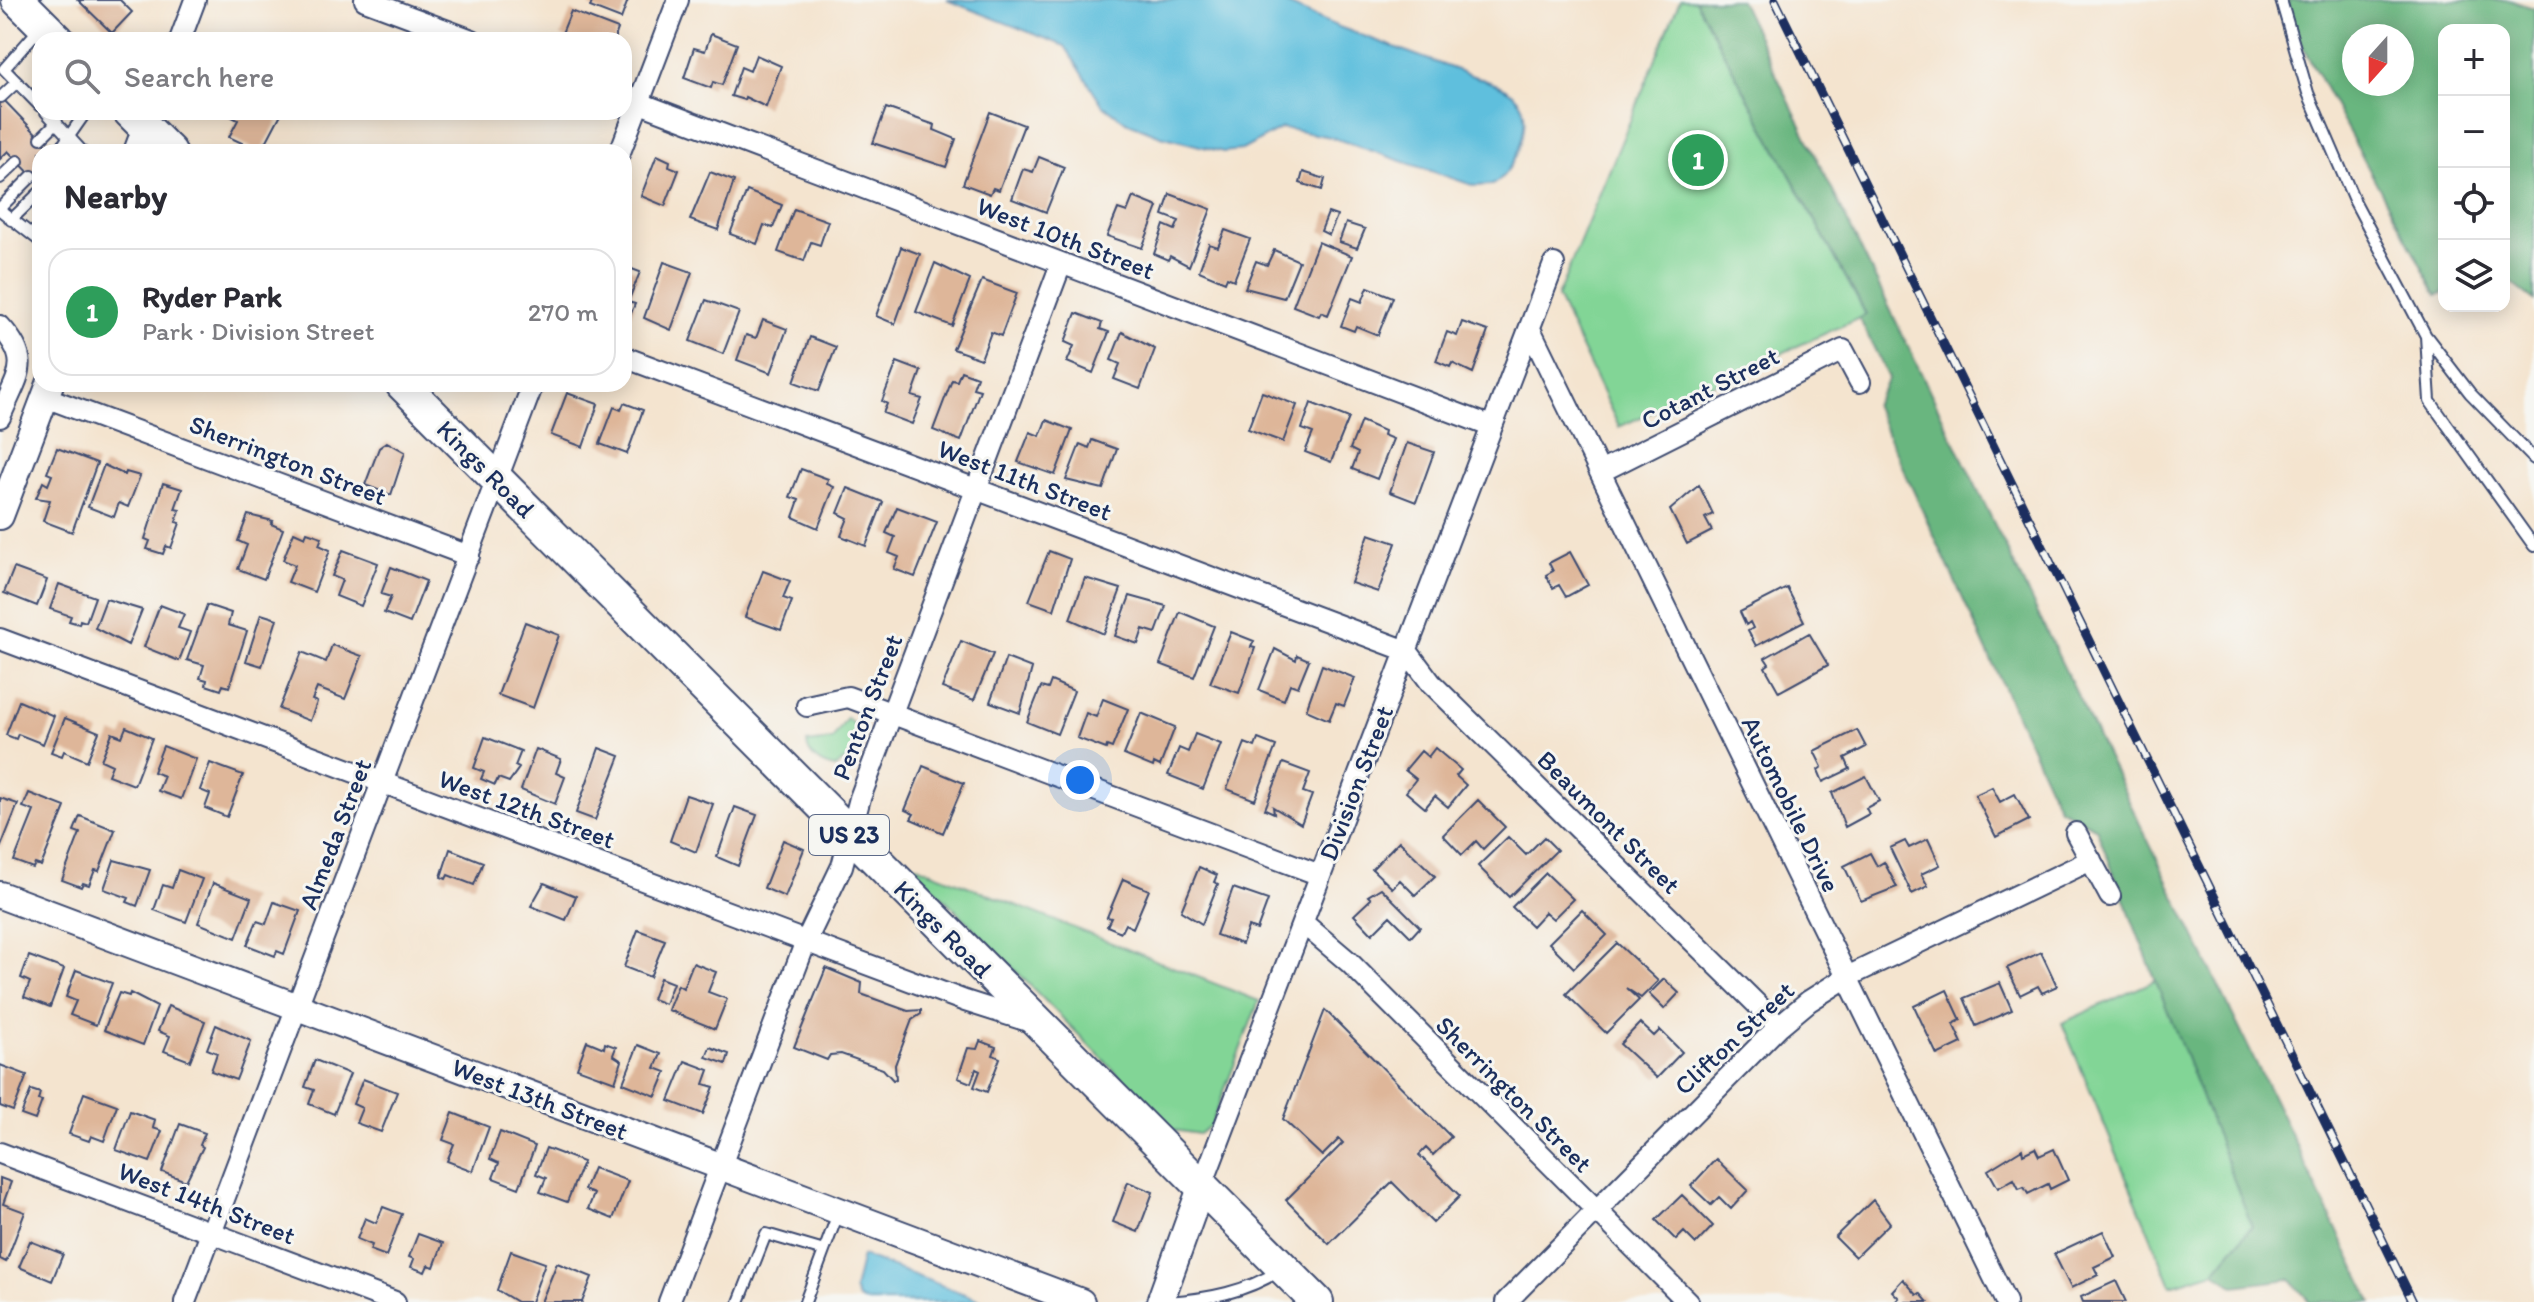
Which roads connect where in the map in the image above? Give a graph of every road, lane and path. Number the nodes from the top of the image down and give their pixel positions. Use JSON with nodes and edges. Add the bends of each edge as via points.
{"nodes":[{"id":1,"x":18,"y":0,"type":"edge"},
{"id":2,"x":195,"y":0,"type":"edge"},
{"id":3,"x":365,"y":0,"type":"edge"},
{"id":4,"x":678,"y":0,"type":"edge"},
{"id":5,"x":2281,"y":0,"type":"edge"},
{"id":6,"x":50,"y":32,"type":"edge"},
{"id":7,"x":183,"y":32,"type":"edge"},
{"id":8,"x":451,"y":32,"type":"edge"},
{"id":9,"x":32,"y":47,"type":"edge"},
{"id":10,"x":2,"y":71,"type":"edge"},
{"id":11,"x":17,"y":82,"type":"junction"},
{"id":12,"x":1,"y":97,"type":"edge"},
{"id":13,"x":32,"y":98,"type":"edge"},
{"id":14,"x":632,"y":98,"type":"edge"},
{"id":15,"x":632,"y":100,"type":"edge"},
{"id":16,"x":81,"y":120,"type":"edge"},
{"id":17,"x":627,"y":120,"type":"edge"},
{"id":18,"x":57,"y":122,"type":"joint"},
{"id":19,"x":141,"y":126,"type":"edge"},
{"id":20,"x":41,"y":138,"type":"dead end"},
{"id":21,"x":69,"y":138,"type":"junction"},
{"id":22,"x":64,"y":144,"type":"edge"},
{"id":23,"x":75,"y":144,"type":"edge"},
{"id":24,"x":161,"y":144,"type":"edge"},
{"id":25,"x":622,"y":144,"type":"edge"},
{"id":26,"x":18,"y":161,"type":"dead end"},
{"id":27,"x":32,"y":176,"type":"dead end"},
{"id":28,"x":0,"y":178,"type":"edge"},
{"id":29,"x":32,"y":200,"type":"edge"},
{"id":30,"x":0,"y":209,"type":"edge"},
{"id":31,"x":11,"y":220,"type":"junction"},
{"id":32,"x":32,"y":235,"type":"edge"},
{"id":33,"x":1061,"y":264,"type":"junction"},
{"id":34,"x":1554,"y":264,"type":"dead end"},
{"id":35,"x":0,"y":326,"type":"edge"},
{"id":36,"x":1530,"y":329,"type":"junction"},
{"id":37,"x":2426,"y":336,"type":"junction"},
{"id":38,"x":632,"y":360,"type":"edge"},
{"id":39,"x":1860,"y":382,"type":"dead end"},
{"id":40,"x":46,"y":392,"type":"edge"},
{"id":41,"x":52,"y":392,"type":"edge"},
{"id":42,"x":410,"y":392,"type":"edge"},
{"id":43,"x":530,"y":392,"type":"edge"},
{"id":44,"x":0,"y":417,"type":"edge"},
{"id":45,"x":1490,"y":426,"type":"junction"},
{"id":46,"x":2534,"y":459,"type":"edge"},
{"id":47,"x":1600,"y":472,"type":"junction"},
{"id":48,"x":498,"y":481,"type":"junction"},
{"id":49,"x":976,"y":490,"type":"junction"},
{"id":50,"x":0,"y":516,"type":"edge"},
{"id":51,"x":2534,"y":546,"type":"edge"},
{"id":52,"x":469,"y":556,"type":"junction"},
{"id":53,"x":0,"y":639,"type":"edge"},
{"id":54,"x":1407,"y":651,"type":"junction"},
{"id":55,"x":807,"y":706,"type":"dead end"},
{"id":56,"x":892,"y":714,"type":"junction"},
{"id":57,"x":382,"y":782,"type":"junction"},
{"id":58,"x":2076,"y":833,"type":"dead end"},
{"id":59,"x":850,"y":836,"type":"junction"},
{"id":60,"x":2091,"y":860,"type":"junction"},
{"id":61,"x":1320,"y":875,"type":"junction"},
{"id":62,"x":0,"y":895,"type":"edge"},
{"id":63,"x":2110,"y":896,"type":"dead end"},
{"id":64,"x":1303,"y":923,"type":"junction"},
{"id":65,"x":806,"y":941,"type":"junction"},
{"id":66,"x":1847,"y":977,"type":"junction"},
{"id":67,"x":297,"y":1007,"type":"junction"},
{"id":68,"x":1037,"y":1023,"type":"junction"},
{"id":69,"x":1779,"y":1026,"type":"junction"},
{"id":70,"x":0,"y":1153,"type":"edge"},
{"id":71,"x":720,"y":1167,"type":"junction"},
{"id":72,"x":1201,"y":1188,"type":"junction"},
{"id":73,"x":839,"y":1211,"type":"junction"},
{"id":74,"x":1596,"y":1211,"type":"junction"},
{"id":75,"x":212,"y":1233,"type":"junction"},
{"id":76,"x":824,"y":1251,"type":"junction"},
{"id":77,"x":1282,"y":1268,"type":"junction"},
{"id":78,"x":185,"y":1302,"type":"edge"},
{"id":79,"x":395,"y":1302,"type":"edge"},
{"id":80,"x":669,"y":1302,"type":"edge"},
{"id":81,"x":739,"y":1302,"type":"edge"},
{"id":82,"x":805,"y":1302,"type":"edge"},
{"id":83,"x":1081,"y":1302,"type":"edge"},
{"id":84,"x":1160,"y":1302,"type":"edge"},
{"id":85,"x":1168,"y":1302,"type":"edge"},
{"id":86,"x":1317,"y":1302,"type":"edge"},
{"id":87,"x":1506,"y":1302,"type":"edge"},
{"id":88,"x":1688,"y":1302,"type":"edge"},
{"id":89,"x":2006,"y":1302,"type":"edge"}],
"edges":[{"from":1,"to":6,"type":"main road"},
{"from":2,"to":7,"type":"street"},
{"from":3,"to":8,"type":"street"},
{"from":4,"to":14,"type":"street"},
{"from":5,"to":37,"type":"lane","via":[[2308,93],[2354,200]]},
{"from":9,"to":10,"type":"lane"},
{"from":10,"to":11,"type":"lane"},
{"from":11,"to":12,"type":"lane"},
{"from":11,"to":13,"type":"lane"},
{"from":15,"to":33,"type":"street","name":"West 10th Street"},
{"from":16,"to":21,"type":"lane"},
{"from":17,"to":25,"type":"street"},
{"from":18,"to":20,"type":"lane"},
{"from":18,"to":21,"type":"lane"},
{"from":19,"to":24,"type":"main road"},
{"from":21,"to":22,"type":"lane"},
{"from":21,"to":23,"type":"lane"},
{"from":26,"to":28,"type":"lane"},
{"from":27,"to":30,"type":"lane"},
{"from":29,"to":31,"type":"lane"},
{"from":30,"to":31,"type":"lane"},
{"from":31,"to":32,"type":"lane"},
{"from":33,"to":45,"type":"street","name":"West 10th Street"},
{"from":33,"to":49,"type":"street","name":"Penton Street"},
{"from":34,"to":36,"type":"street","name":"Division Street"},
{"from":35,"to":44,"type":"street","via":[[20,348],[21,363]]},
{"from":36,"to":45,"type":"street","name":"Division Street"},
{"from":36,"to":47,"type":"street","name":"Automobile Drive"},
{"from":37,"to":46,"type":"lane","via":[[2470,393]]},
{"from":37,"to":51,"type":"lane","via":[[2430,401]]},
{"from":38,"to":49,"type":"street","name":"West 11th Street"},
{"from":39,"to":47,"type":"street","name":"Cotant Street","via":[[1843,350]]},
{"from":40,"to":50,"type":"street"},
{"from":41,"to":52,"type":"street","name":"Sherrington Street"},
{"from":42,"to":48,"type":"main road","name":"Kings Road","number":"US 23"},
{"from":43,"to":48,"type":"street","name":"Almeda Street"},
{"from":45,"to":54,"type":"street","name":"Division Street"},
{"from":47,"to":66,"type":"street","name":"Automobile Drive"},
{"from":48,"to":52,"type":"street","name":"Almeda Street"},
{"from":48,"to":59,"type":"main road","name":"Kings Road","number":"US 23"},
{"from":49,"to":54,"type":"street","name":"West 11th Street"},
{"from":49,"to":56,"type":"street","name":"Penton Street"},
{"from":52,"to":57,"type":"street","name":"Almeda Street"},
{"from":53,"to":57,"type":"street","name":"West 12th Street"},
{"from":54,"to":61,"type":"street","name":"Division Street"},
{"from":54,"to":69,"type":"street","name":"Beaumont Street","via":[[1431,683]]},
{"from":55,"to":56,"type":"street","via":[[848,697]]},
{"from":56,"to":59,"type":"street","name":"Penton Street"},
{"from":56,"to":61,"type":"street"},
{"from":57,"to":65,"type":"street","name":"West 12th Street"},
{"from":57,"to":67,"type":"street","name":"Almeda Street"},
{"from":58,"to":60,"type":"street"},
{"from":59,"to":65,"type":"street","name":"Penton Street","via":[[842,866]]},
{"from":59,"to":68,"type":"main road","name":"Kings Road","number":"US 23"},
{"from":60,"to":63,"type":"street"},
{"from":60,"to":66,"type":"street","name":"Clifton Street"},
{"from":61,"to":64,"type":"street","name":"Division Street"},
{"from":62,"to":67,"type":"street","name":"West 13th Street"},
{"from":64,"to":72,"type":"street","name":"Division Street"},
{"from":64,"to":74,"type":"street","name":"Sherrington Street","via":[[1349,962]]},
{"from":65,"to":68,"type":"street","name":"West 12th Street"},
{"from":65,"to":71,"type":"street","name":"Penton Street"},
{"from":66,"to":69,"type":"street","name":"Clifton Street"},
{"from":66,"to":89,"type":"street","name":"Automobile Drive"},
{"from":67,"to":71,"type":"street","name":"West 13th Street"},
{"from":67,"to":75,"type":"street","name":"Almeda Street"},
{"from":68,"to":72,"type":"main road","name":"Kings Road","number":"US 23"},
{"from":69,"to":74,"type":"street","name":"Clifton Street"},
{"from":70,"to":75,"type":"street","name":"West 14th Street"},
{"from":71,"to":73,"type":"street","name":"West 13th Street"},
{"from":71,"to":80,"type":"street","name":"Penton Street"},
{"from":72,"to":77,"type":"main road","name":"Kings Road","number":"US 23"},
{"from":72,"to":84,"type":"street","name":"Division Street"},
{"from":73,"to":76,"type":"lane"},
{"from":73,"to":83,"type":"street","name":"West 13th Street"},
{"from":74,"to":87,"type":"street","name":"Clifton Street"},
{"from":74,"to":88,"type":"street","name":"Sherrington Street"},
{"from":75,"to":78,"type":"street","name":"Almeda Street"},
{"from":75,"to":79,"type":"street","name":"West 14th Street"},
{"from":76,"to":81,"type":"lane","via":[[766,1234]]},
{"from":76,"to":82,"type":"lane"},
{"from":77,"to":85,"type":"lane","via":[[1258,1284]]},
{"from":77,"to":86,"type":"main road","name":"Kings Road","number":"US 23"}]}
